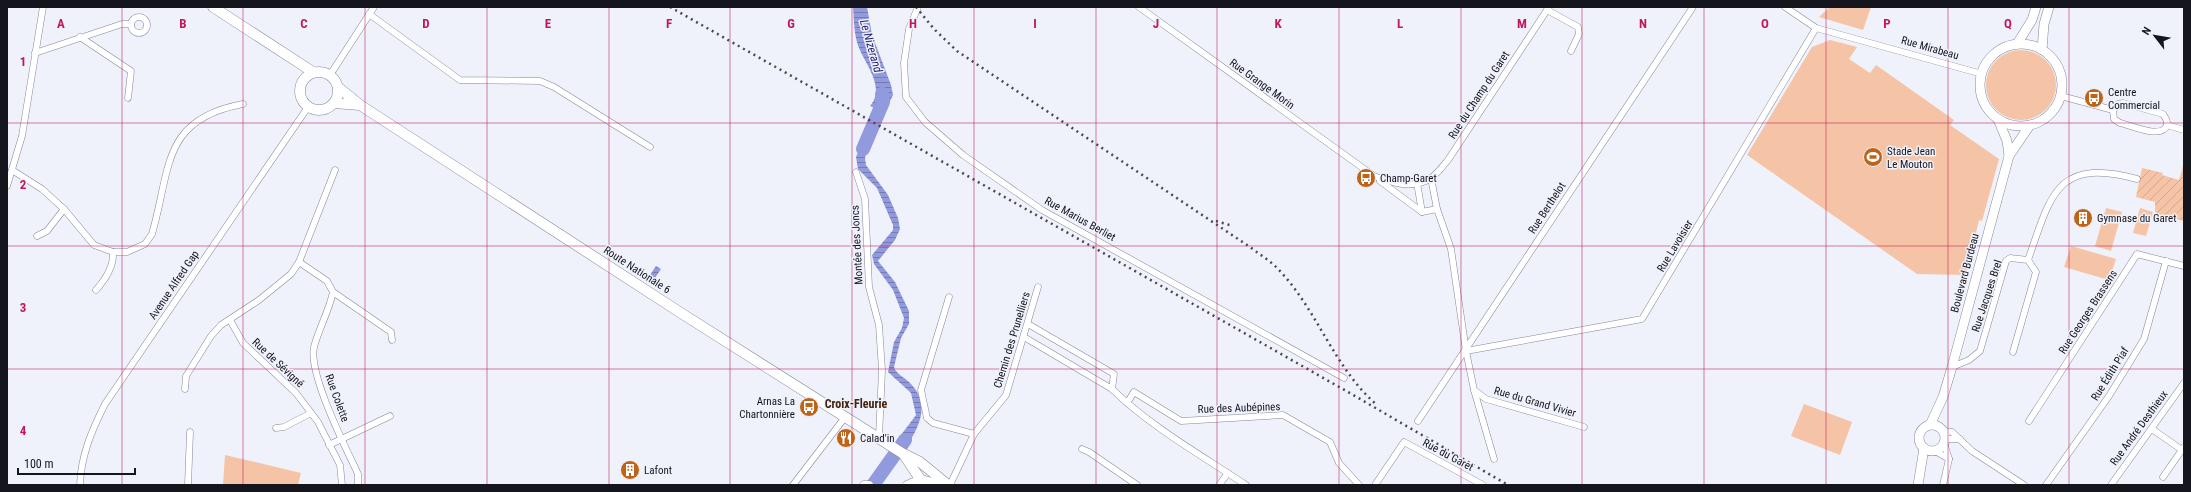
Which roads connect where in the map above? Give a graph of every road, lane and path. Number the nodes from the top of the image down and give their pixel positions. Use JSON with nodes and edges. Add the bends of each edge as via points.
{"nodes":[{"id":1,"x":43,"y":7,"type":"edge"},
{"id":2,"x":213,"y":7,"type":"edge"},
{"id":3,"x":374,"y":7,"type":"edge"},
{"id":4,"x":918,"y":7,"type":"edge"},
{"id":5,"x":1139,"y":7,"type":"edge"},
{"id":6,"x":1693,"y":7,"type":"edge"},
{"id":7,"x":1784,"y":7,"type":"edge"},
{"id":8,"x":2036,"y":7,"type":"edge"},
{"id":9,"x":2049,"y":7,"type":"edge"},
{"id":10,"x":1548,"y":9,"type":"edge"},
{"id":11,"x":369,"y":14,"type":"junction"},
{"id":12,"x":131,"y":24,"type":"dead end"},
{"id":13,"x":1816,"y":28,"type":"junction"},
{"id":14,"x":80,"y":37,"type":"junction"},
{"id":15,"x":2017,"y":44,"type":"junction"},
{"id":16,"x":2042,"y":50,"type":"junction"},
{"id":17,"x":1571,"y":51,"type":"dead end"},
{"id":18,"x":35,"y":53,"type":"junction"},
{"id":19,"x":290,"y":58,"type":"junction"},
{"id":20,"x":313,"y":72,"type":"junction"},
{"id":21,"x":1982,"y":74,"type":"junction"},
{"id":22,"x":330,"y":75,"type":"junction"},
{"id":23,"x":304,"y":80,"type":"junction"},
{"id":24,"x":339,"y":88,"type":"junction"},
{"id":25,"x":2061,"y":96,"type":"junction"},
{"id":26,"x":128,"y":98,"type":"dead end"},
{"id":27,"x":334,"y":103,"type":"junction"},
{"id":28,"x":243,"y":104,"type":"dead end"},
{"id":29,"x":360,"y":105,"type":"junction"},
{"id":30,"x":308,"y":106,"type":"junction"},
{"id":31,"x":2113,"y":110,"type":"junction"},
{"id":32,"x":1998,"y":119,"type":"junction"},
{"id":33,"x":2030,"y":125,"type":"junction"},
{"id":34,"x":2167,"y":125,"type":"junction"},
{"id":35,"x":2184,"y":130,"type":"edge"},
{"id":36,"x":650,"y":147,"type":"dead end"},
{"id":37,"x":2009,"y":156,"type":"junction"},
{"id":38,"x":12,"y":170,"type":"junction"},
{"id":39,"x":335,"y":170,"type":"dead end"},
{"id":40,"x":856,"y":172,"type":"dead end"},
{"id":41,"x":1374,"y":176,"type":"junction"},
{"id":42,"x":1431,"y":178,"type":"junction"},
{"id":43,"x":2137,"y":179,"type":"dead end"},
{"id":44,"x":1417,"y":183,"type":"junction"},
{"id":45,"x":7,"y":186,"type":"edge"},
{"id":46,"x":64,"y":209,"type":"junction"},
{"id":47,"x":1437,"y":209,"type":"junction"},
{"id":48,"x":1422,"y":212,"type":"junction"},
{"id":49,"x":37,"y":236,"type":"dead end"},
{"id":50,"x":113,"y":252,"type":"junction"},
{"id":51,"x":2028,"y":260,"type":"junction"},
{"id":52,"x":2166,"y":260,"type":"junction"},
{"id":53,"x":299,"y":262,"type":"junction"},
{"id":54,"x":2184,"y":266,"type":"edge"},
{"id":55,"x":1038,"y":287,"type":"dead end"},
{"id":56,"x":96,"y":290,"type":"dead end"},
{"id":57,"x":333,"y":292,"type":"junction"},
{"id":58,"x":949,"y":297,"type":"dead end"},
{"id":59,"x":230,"y":320,"type":"junction"},
{"id":60,"x":1028,"y":324,"type":"junction"},
{"id":61,"x":1024,"y":337,"type":"junction"},
{"id":62,"x":392,"y":340,"type":"dead end"},
{"id":63,"x":1466,"y":351,"type":"junction"},
{"id":64,"x":2013,"y":352,"type":"dead end"},
{"id":65,"x":1952,"y":367,"type":"junction"},
{"id":66,"x":1344,"y":378,"type":"dead end"},
{"id":67,"x":2184,"y":383,"type":"edge"},
{"id":68,"x":1112,"y":388,"type":"junction"},
{"id":69,"x":185,"y":389,"type":"dead end"},
{"id":70,"x":1474,"y":390,"type":"junction"},
{"id":71,"x":1943,"y":397,"type":"junction"},
{"id":72,"x":1127,"y":403,"type":"junction"},
{"id":73,"x":311,"y":413,"type":"junction"},
{"id":74,"x":390,"y":416,"type":"dead end"},
{"id":75,"x":846,"y":416,"type":"junction"},
{"id":76,"x":1418,"y":421,"type":"dead end"},
{"id":77,"x":2029,"y":421,"type":"dead end"},
{"id":78,"x":1930,"y":425,"type":"junction"},
{"id":79,"x":1584,"y":427,"type":"dead end"},
{"id":80,"x":276,"y":428,"type":"dead end"},
{"id":81,"x":2152,"y":429,"type":"junction"},
{"id":82,"x":190,"y":432,"type":"dead end"},
{"id":83,"x":974,"y":434,"type":"junction"},
{"id":84,"x":1943,"y":435,"type":"junction"},
{"id":85,"x":879,"y":437,"type":"junction"},
{"id":86,"x":342,"y":439,"type":"junction"},
{"id":87,"x":330,"y":445,"type":"junction"},
{"id":88,"x":1082,"y":449,"type":"dead end"},
{"id":89,"x":2183,"y":449,"type":"edge"},
{"id":90,"x":1930,"y":450,"type":"junction"},
{"id":91,"x":902,"y":454,"type":"junction"},
{"id":92,"x":1494,"y":459,"type":"dead end"},
{"id":93,"x":1949,"y":459,"type":"junction"},
{"id":94,"x":1228,"y":473,"type":"junction"},
{"id":95,"x":2163,"y":477,"type":"dead end"},
{"id":96,"x":922,"y":482,"type":"edge"},
{"id":97,"x":80,"y":485,"type":"edge"},
{"id":98,"x":188,"y":485,"type":"edge"},
{"id":99,"x":342,"y":485,"type":"edge"},
{"id":100,"x":358,"y":485,"type":"edge"},
{"id":101,"x":793,"y":485,"type":"edge"},
{"id":102,"x":907,"y":485,"type":"edge"},
{"id":103,"x":944,"y":485,"type":"edge"},
{"id":104,"x":949,"y":485,"type":"edge"},
{"id":105,"x":1137,"y":485,"type":"edge"},
{"id":106,"x":1219,"y":485,"type":"edge"},
{"id":107,"x":1246,"y":485,"type":"edge"},
{"id":108,"x":1359,"y":485,"type":"edge"},
{"id":109,"x":1375,"y":485,"type":"edge"},
{"id":110,"x":1483,"y":485,"type":"edge"},
{"id":111,"x":1918,"y":485,"type":"edge"},
{"id":112,"x":1943,"y":485,"type":"edge"},
{"id":113,"x":2024,"y":485,"type":"edge"},
{"id":114,"x":2046,"y":485,"type":"edge"},
{"id":115,"x":2111,"y":485,"type":"edge"}],
"edges":[{"from":1,"to":18,"type":"street"},
{"from":2,"to":19,"type":"main road"},
{"from":3,"to":11,"type":"street"},
{"from":4,"to":66,"type":"street","name":"Rue Marius Berliet","via":[[909,29],[904,63],[906,97],[925,122],[941,136],[963,155],[1042,210]]},
{"from":5,"to":41,"type":"street","name":"Rue Grange Morin"},
{"from":6,"to":63,"type":"street","name":"Rue Berthelot"},
{"from":7,"to":13,"type":"street","name":"Rue Mirabeau"},
{"from":8,"to":15,"type":"main road","via":[[2032,20]]},
{"from":9,"to":16,"type":"main road","via":[[2044,24]]},
{"from":10,"to":17,"type":"street","via":[[1578,27],[1579,34]]},
{"from":10,"to":42,"type":"street","name":"Rue du Champ du Garet","via":[[1448,160]]},
{"from":11,"to":22,"type":"street"},
{"from":11,"to":36,"type":"street","via":[[460,80],[540,81],[554,87]]},
{"from":12,"to":14,"type":"street","via":[[122,24]]},
{"from":13,"to":21,"type":"street","name":"Rue Mirabeau"},
{"from":13,"to":63,"type":"street","name":"Rue Lavoisier","via":[[1642,319]]},
{"from":14,"to":18,"type":"street"},
{"from":14,"to":26,"type":"street","via":[[131,71]]},
{"from":15,"to":16,"type":"main road","via":[[2026,44]]},
{"from":15,"to":21,"type":"main road","via":[[1995,54],[1987,62]]},
{"from":16,"to":25,"type":"main road","via":[[2057,65],[2062,86]]},
{"from":18,"to":38,"type":"street","via":[[22,136]]},
{"from":19,"to":20,"type":"main road"},
{"from":19,"to":23,"type":"main road"},
{"from":20,"to":22,"type":"main road","via":[[325,72]]},
{"from":20,"to":23,"type":"main road"},
{"from":21,"to":32,"type":"main road","via":[[1980,86],[1983,99]]},
{"from":22,"to":24,"type":"main road"},
{"from":23,"to":30,"type":"main road","via":[[300,91],[303,102]]},
{"from":24,"to":27,"type":"main road"},
{"from":24,"to":29,"type":"main road","name":"Route Nationale 6"},
{"from":25,"to":31,"type":"street"},
{"from":25,"to":33,"type":"main road","via":[[2049,115]]},
{"from":27,"to":29,"type":"main road","name":"Route Nationale 6"},
{"from":27,"to":30,"type":"main road","via":[[324,110]]},
{"from":28,"to":50,"type":"street","via":[[223,108],[197,121],[180,138],[169,159],[152,234],[144,244],[127,252]]},
{"from":29,"to":75,"type":"main road","name":"Route Nationale 6","via":[[681,314]]},
{"from":30,"to":97,"type":"street","name":"Avenue Alfred Gap","via":[[106,404],[84,454]]},
{"from":31,"to":34,"type":"street","via":[[2118,104],[2163,114]]},
{"from":31,"to":34,"type":"street","via":[[2114,119],[2120,123],[2157,133],[2164,130]]},
{"from":32,"to":33,"type":"main road","via":[[2014,125]]},
{"from":32,"to":37,"type":"main road","name":"Boulevard Burdeau","via":[[2007,141]]},
{"from":33,"to":37,"type":"main road","name":"Boulevard Burdeau"},
{"from":34,"to":35,"type":"street"},
{"from":37,"to":65,"type":"main road","name":"Boulevard Burdeau"},
{"from":38,"to":45,"type":"street"},
{"from":38,"to":46,"type":"street","via":[[42,189]]},
{"from":39,"to":53,"type":"street"},
{"from":40,"to":85,"type":"street","name":"Montée des Joncs","via":[[865,199],[869,287],[879,325],[882,370]]},
{"from":41,"to":44,"type":"street","name":"Rue Grange Morin","via":[[1396,185]]},
{"from":41,"to":48,"type":"street","name":"Rue Grange Morin"},
{"from":42,"to":44,"type":"street","name":"Rue du Champ du Garet"},
{"from":42,"to":47,"type":"street"},
{"from":43,"to":51,"type":"street","via":[[2102,171],[2087,172],[2070,179],[2058,189],[2047,206]]},
{"from":44,"to":48,"type":"street"},
{"from":46,"to":49,"type":"street","via":[[47,231]]},
{"from":46,"to":50,"type":"street","via":[[94,245]]},
{"from":47,"to":48,"type":"street"},
{"from":47,"to":63,"type":"street","via":[[1451,249]]},
{"from":50,"to":56,"type":"street","via":[[113,260],[103,282]]},
{"from":51,"to":64,"type":"street","via":[[2036,272]]},
{"from":51,"to":65,"type":"street","name":"Rue Jacques Brel","via":[[2010,258],[2006,261],[1980,351],[1969,360]]},
{"from":52,"to":54,"type":"street","name":"Rue Georges Brassens"},
{"from":52,"to":77,"type":"street","name":"Rue Georges Brassens","via":[[2137,254]]},
{"from":52,"to":114,"type":"street","name":"Rue Édith Piaf","via":[[2144,339],[2109,396]]},
{"from":53,"to":57,"type":"street","via":[[327,281]]},
{"from":53,"to":59,"type":"street","via":[[291,274],[255,304]]},
{"from":55,"to":60,"type":"street","name":"Chemin des Prunelliers"},
{"from":57,"to":62,"type":"street","via":[[391,332]]},
{"from":57,"to":86,"type":"street","name":"Rue Colette","via":[[314,348],[318,380]]},
{"from":58,"to":83,"type":"street","via":[[921,390],[926,418],[933,423]]},
{"from":59,"to":69,"type":"street","via":[[211,336],[186,376]]},
{"from":59,"to":73,"type":"street","name":"Rue de Sévigné","via":[[243,343],[296,392]]},
{"from":60,"to":61,"type":"street","name":"Chemin des Prunelliers"},
{"from":60,"to":68,"type":"street","via":[[1114,374]]},
{"from":61,"to":68,"type":"street"},
{"from":61,"to":83,"type":"street","name":"Chemin des Prunelliers","via":[[1006,395]]},
{"from":63,"to":70,"type":"street"},
{"from":63,"to":76,"type":"street","name":"Rue Berthelot"},
{"from":65,"to":71,"type":"main road","name":"Boulevard Burdeau"},
{"from":67,"to":81,"type":"street","name":"Rue André Desthieux"},
{"from":68,"to":72,"type":"street"},
{"from":70,"to":79,"type":"street","name":"Rue du Grand Vivier","via":[[1486,399]]},
{"from":70,"to":92,"type":"street"},
{"from":71,"to":78,"type":"main road","name":"Boulevard Burdeau"},
{"from":71,"to":84,"type":"main road","name":"Boulevard Burdeau"},
{"from":72,"to":94,"type":"street"},
{"from":72,"to":108,"type":"street","name":"Rue des Aubépines","via":[[1134,392],[1181,421],[1283,415],[1330,442],[1339,463]]},
{"from":73,"to":80,"type":"street","via":[[284,427]]},
{"from":73,"to":87,"type":"street","name":"Rue de Sévigné"},
{"from":74,"to":86,"type":"street"},
{"from":75,"to":85,"type":"main road","name":"Route Nationale 6"},
{"from":75,"to":101,"type":"street"},
{"from":78,"to":84,"type":"main road"},
{"from":78,"to":90,"type":"main road","name":"Boulevard Burdeau","via":[[1922,429],[1919,437]]},
{"from":81,"to":89,"type":"street"},
{"from":81,"to":115,"type":"street","name":"Rue André Desthieux"},
{"from":82,"to":98,"type":"street"},
{"from":83,"to":104,"type":"street","name":"Chemin des Prunelliers"},
{"from":84,"to":90,"type":"main road"},
{"from":84,"to":93,"type":"street"},
{"from":84,"to":113,"type":"street","via":[[1961,440],[1972,451]]},
{"from":85,"to":91,"type":"main road","name":"Route Nationale 6"},
{"from":86,"to":87,"type":"street"},
{"from":86,"to":100,"type":"street","name":"Rue Colette","via":[[358,474]]},
{"from":87,"to":99,"type":"street","name":"Rue de Sévigné","via":[[340,465]]},
{"from":88,"to":105,"type":"street"},
{"from":89,"to":95,"type":"street"},
{"from":90,"to":93,"type":"street"},
{"from":90,"to":111,"type":"main road","name":"Boulevard Burdeau"},
{"from":91,"to":96,"type":"main road","name":"Route Nationale 6"},
{"from":91,"to":104,"type":"main road","name":"Route Nationale 6","via":[[920,462]]},
{"from":93,"to":112,"type":"street"},
{"from":94,"to":106,"type":"street"},
{"from":94,"to":107,"type":"street"},
{"from":96,"to":102,"type":"street"},
{"from":96,"to":103,"type":"street"},
{"from":109,"to":110,"type":"street","name":"Rue du Garet","via":[[1404,442]]}]}
